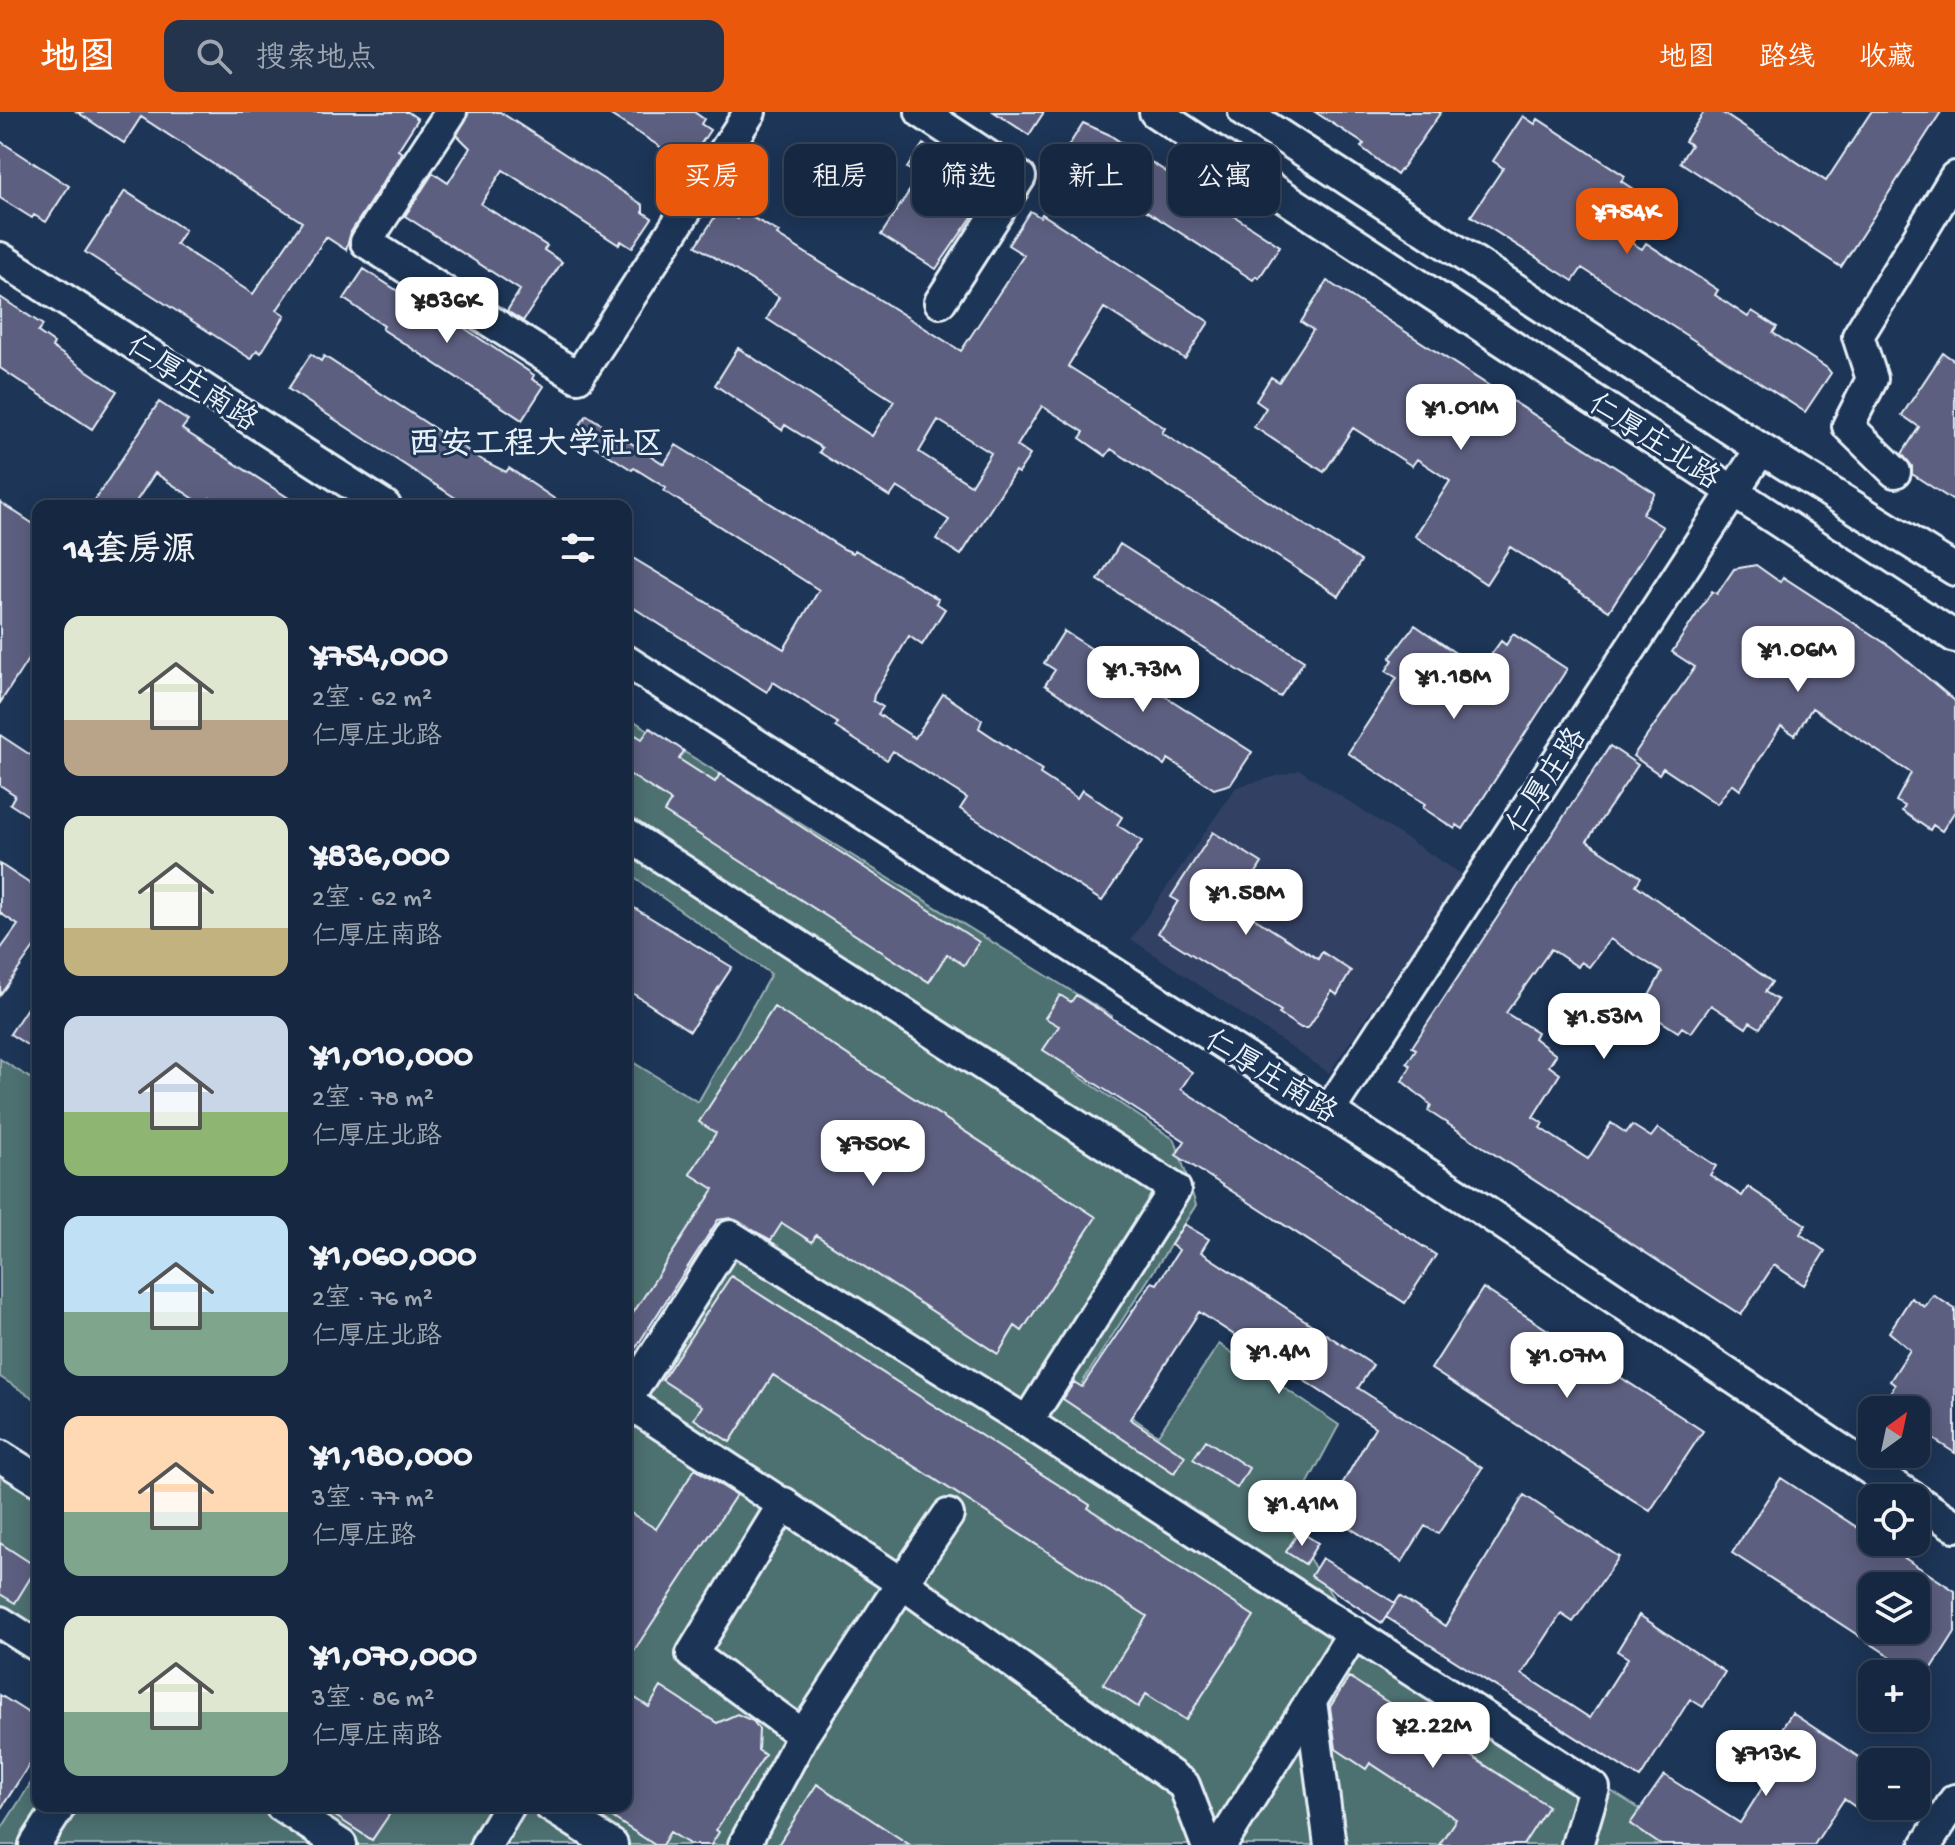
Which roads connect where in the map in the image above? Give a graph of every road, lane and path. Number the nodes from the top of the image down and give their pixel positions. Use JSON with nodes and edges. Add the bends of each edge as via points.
{"nodes":[{"id":1,"x":451,"y":112,"type":"edge"},
{"id":2,"x":750,"y":112,"type":"edge"},
{"id":3,"x":921,"y":112,"type":"edge"},
{"id":4,"x":1155,"y":112,"type":"edge"},
{"id":5,"x":1244,"y":112,"type":"edge"},
{"id":6,"x":1955,"y":177,"type":"edge"},
{"id":7,"x":0,"y":258,"type":"edge"},
{"id":8,"x":940,"y":302,"type":"dead end"},
{"id":9,"x":1761,"y":449,"type":"junction"},
{"id":10,"x":1895,"y":472,"type":"dead end"},
{"id":11,"x":1733,"y":491,"type":"junction"},
{"id":12,"x":376,"y":500,"type":"edge"},
{"id":13,"x":1955,"y":570,"type":"edge"},
{"id":14,"x":1955,"y":637,"type":"edge"},
{"id":15,"x":632,"y":665,"type":"edge"},
{"id":16,"x":632,"y":838,"type":"edge"},
{"id":17,"x":1329,"y":1111,"type":"junction"},
{"id":18,"x":632,"y":1391,"type":"edge"},
{"id":19,"x":632,"y":1405,"type":"edge"},
{"id":20,"x":1027,"y":1422,"type":"junction"},
{"id":21,"x":0,"y":1456,"type":"edge"},
{"id":22,"x":32,"y":1476,"type":"edge"},
{"id":23,"x":1891,"y":1484,"type":"edge"},
{"id":24,"x":784,"y":1503,"type":"junction"},
{"id":25,"x":1930,"y":1510,"type":"edge"},
{"id":26,"x":948,"y":1515,"type":"dead end"},
{"id":27,"x":1955,"y":1526,"type":"edge"},
{"id":28,"x":902,"y":1583,"type":"junction"},
{"id":29,"x":0,"y":1622,"type":"edge"},
{"id":30,"x":1354,"y":1632,"type":"junction"},
{"id":31,"x":32,"y":1642,"type":"edge"},
{"id":32,"x":1311,"y":1701,"type":"junction"},
{"id":33,"x":803,"y":1735,"type":"junction"},
{"id":34,"x":1955,"y":1800,"type":"edge"},
{"id":35,"x":56,"y":1812,"type":"edge"},
{"id":36,"x":290,"y":1812,"type":"edge"},
{"id":37,"x":505,"y":1812,"type":"edge"},
{"id":38,"x":556,"y":1812,"type":"edge"},
{"id":39,"x":580,"y":1836,"type":"edge"},
{"id":40,"x":35,"y":1845,"type":"edge"},
{"id":41,"x":341,"y":1845,"type":"edge"},
{"id":42,"x":486,"y":1845,"type":"edge"},
{"id":43,"x":612,"y":1845,"type":"edge"},
{"id":44,"x":744,"y":1845,"type":"edge"},
{"id":45,"x":1207,"y":1845,"type":"edge"},
{"id":46,"x":1221,"y":1845,"type":"edge"},
{"id":47,"x":1330,"y":1845,"type":"edge"},
{"id":48,"x":1577,"y":1845,"type":"edge"},
{"id":49,"x":1926,"y":1845,"type":"edge"}],
"edges":[{"from":1,"to":2,"type":"street","via":[[366,242],[578,377]]},
{"from":3,"to":8,"type":"street","via":[[1020,177]]},
{"from":4,"to":11,"type":"street","name":"仁厚庄北路"},
{"from":5,"to":9,"type":"street","name":"仁厚庄北路"},
{"from":6,"to":10,"type":"street","via":[[1858,336],[1872,379],[1848,426]]},
{"from":7,"to":12,"type":"street","name":"仁厚庄南路"},
{"from":9,"to":11,"type":"street","name":"仁厚庄路"},
{"from":9,"to":13,"type":"street","name":"仁厚庄北路"},
{"from":11,"to":14,"type":"street","name":"仁厚庄北路"},
{"from":11,"to":17,"type":"street","name":"仁厚庄路"},
{"from":15,"to":17,"type":"street","name":"仁厚庄南路"},
{"from":16,"to":20,"type":"street","via":[[1175,1189]]},
{"from":17,"to":23,"type":"street","name":"仁厚庄南路"},
{"from":18,"to":20,"type":"street","via":[[730,1236]]},
{"from":19,"to":24,"type":"street"},
{"from":20,"to":30,"type":"street"},
{"from":21,"to":22,"type":"street"},
{"from":24,"to":28,"type":"street"},
{"from":24,"to":33,"type":"street","via":[[692,1654]]},
{"from":25,"to":27,"type":"street","name":"仁厚庄南路"},
{"from":26,"to":28,"type":"street"},
{"from":28,"to":33,"type":"street"},
{"from":28,"to":45,"type":"street","via":[[1184,1785]]},
{"from":29,"to":31,"type":"street"},
{"from":30,"to":32,"type":"street"},
{"from":30,"to":48,"type":"street","via":[[1594,1788]]},
{"from":32,"to":46,"type":"street"},
{"from":32,"to":47,"type":"street"},
{"from":33,"to":44,"type":"street"},
{"from":34,"to":49,"type":"street"},
{"from":35,"to":40,"type":"street"},
{"from":36,"to":41,"type":"street"},
{"from":37,"to":42,"type":"street"},
{"from":38,"to":39,"type":"street"},
{"from":39,"to":43,"type":"street"}]}
